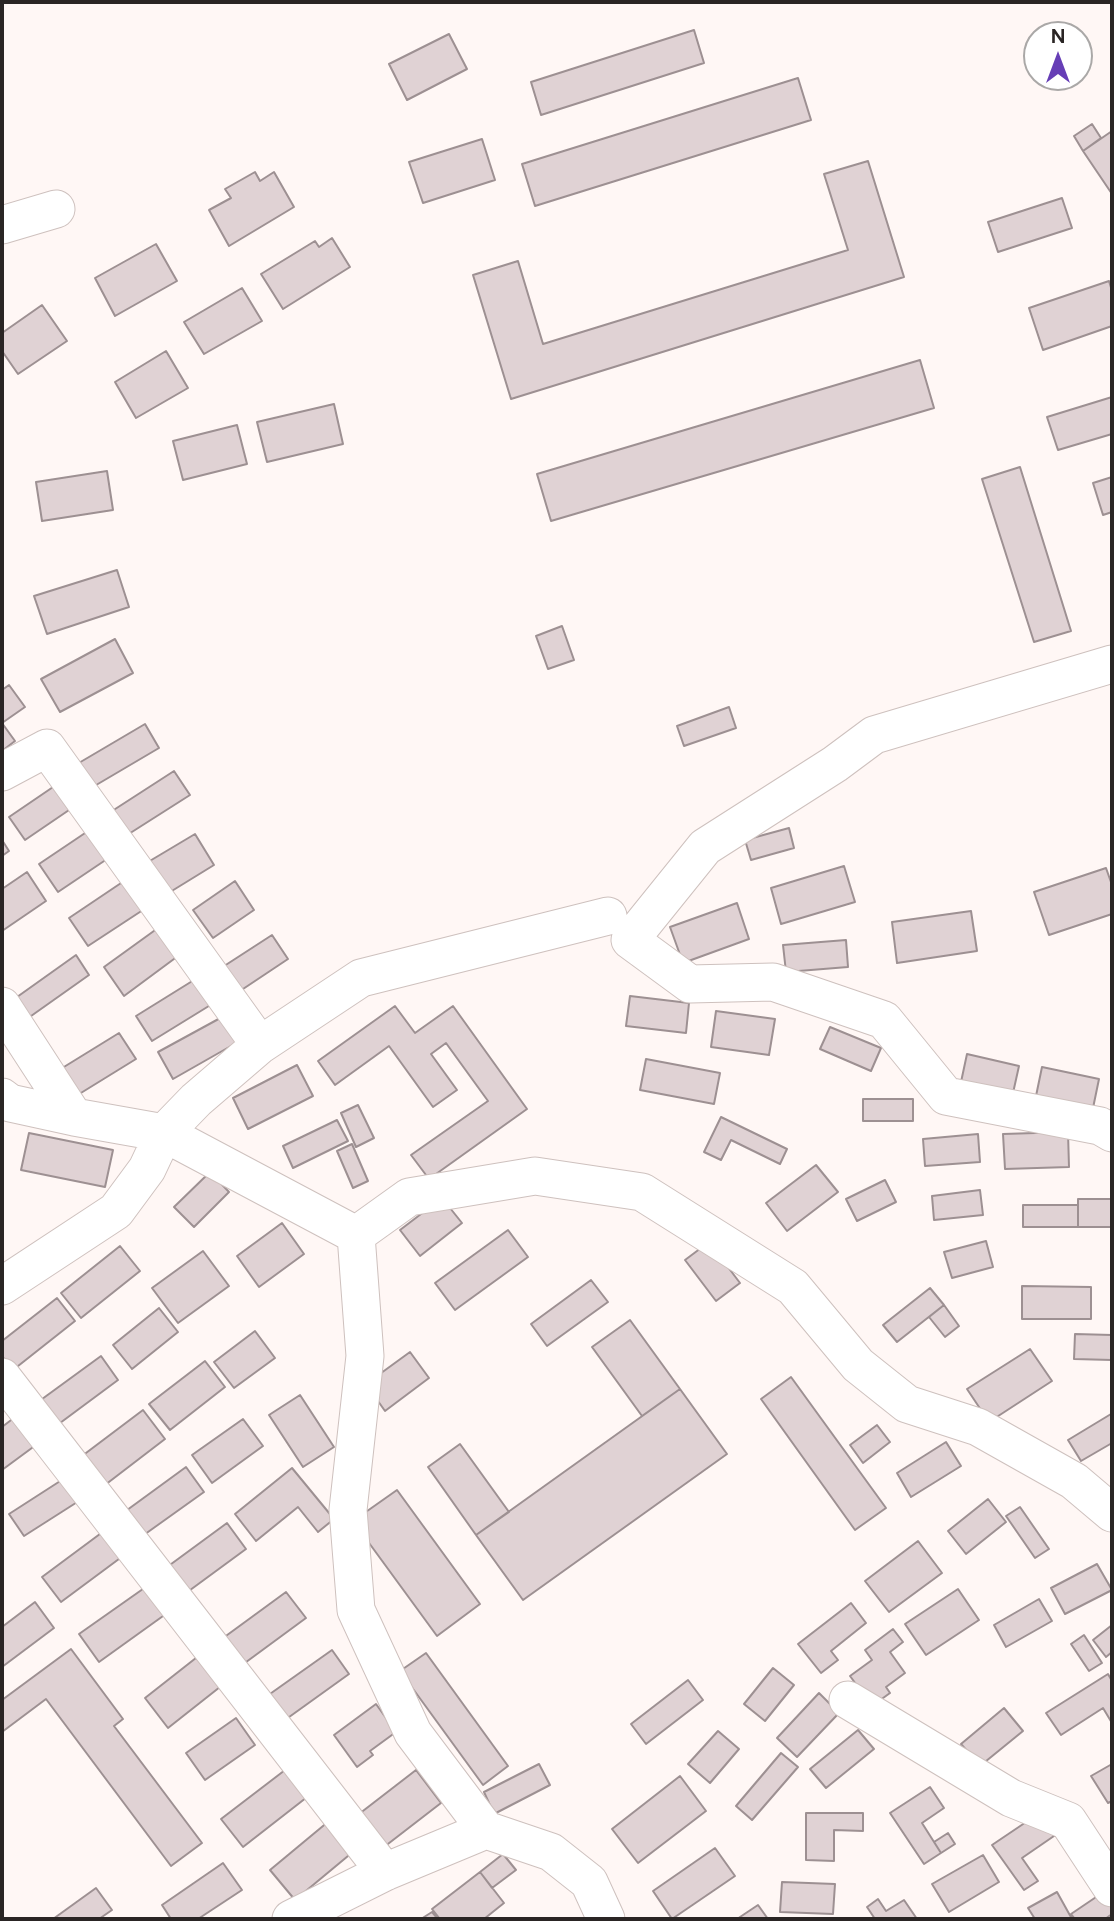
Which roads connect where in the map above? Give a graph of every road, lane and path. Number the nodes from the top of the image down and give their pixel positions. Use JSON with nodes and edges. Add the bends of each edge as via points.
{"nodes":[{"id":1,"x":56,"y":209,"type":"dead end"},
{"id":2,"x":2,"y":225,"type":"edge"},
{"id":3,"x":1112,"y":664,"type":"edge"},
{"id":4,"x":2,"y":772,"type":"edge"},
{"id":5,"x":608,"y":916,"type":"dead end"},
{"id":6,"x":2,"y":1006,"type":"edge"},
{"id":7,"x":260,"y":1045,"type":"junction"},
{"id":8,"x":2,"y":1097,"type":"edge"},
{"id":9,"x":74,"y":1117,"type":"junction"},
{"id":10,"x":164,"y":1133,"type":"junction"},
{"id":11,"x":1112,"y":1133,"type":"edge"},
{"id":12,"x":356,"y":1235,"type":"junction"},
{"id":13,"x":2,"y":1286,"type":"edge"},
{"id":14,"x":2,"y":1377,"type":"edge"},
{"id":15,"x":1112,"y":1513,"type":"edge"},
{"id":16,"x":848,"y":1700,"type":"dead end"},
{"id":17,"x":486,"y":1830,"type":"junction"},
{"id":18,"x":385,"y":1872,"type":"junction"},
{"id":19,"x":1112,"y":1888,"type":"edge"},
{"id":20,"x":291,"y":1919,"type":"edge"},
{"id":21,"x":606,"y":1919,"type":"edge"}],
"edges":[{"from":1,"to":2,"type":"street"},
{"from":3,"to":11,"type":"street","via":[[874,734],[705,847],[630,940],[690,984],[773,982],[884,1020],[946,1096],[1100,1126]]},
{"from":4,"to":7,"type":"street","via":[[47,748]]},
{"from":5,"to":7,"type":"street","via":[[361,978]]},
{"from":6,"to":9,"type":"street"},
{"from":7,"to":10,"type":"street"},
{"from":8,"to":9,"type":"street","via":[[10,1103]]},
{"from":9,"to":10,"type":"street"},
{"from":10,"to":12,"type":"street"},
{"from":10,"to":13,"type":"street","via":[[147,1169],[116,1211]]},
{"from":12,"to":15,"type":"street","via":[[409,1197],[536,1176],[642,1192],[793,1287],[858,1365],[907,1404],[978,1427],[1074,1481]]},
{"from":12,"to":17,"type":"street","via":[[365,1356],[348,1510],[356,1610],[413,1733]]},
{"from":14,"to":18,"type":"street"},
{"from":16,"to":19,"type":"street","via":[[1010,1798],[1068,1821]]},
{"from":17,"to":18,"type":"street"},
{"from":17,"to":21,"type":"street","via":[[551,1852],[589,1882]]},
{"from":18,"to":20,"type":"street"}]}
